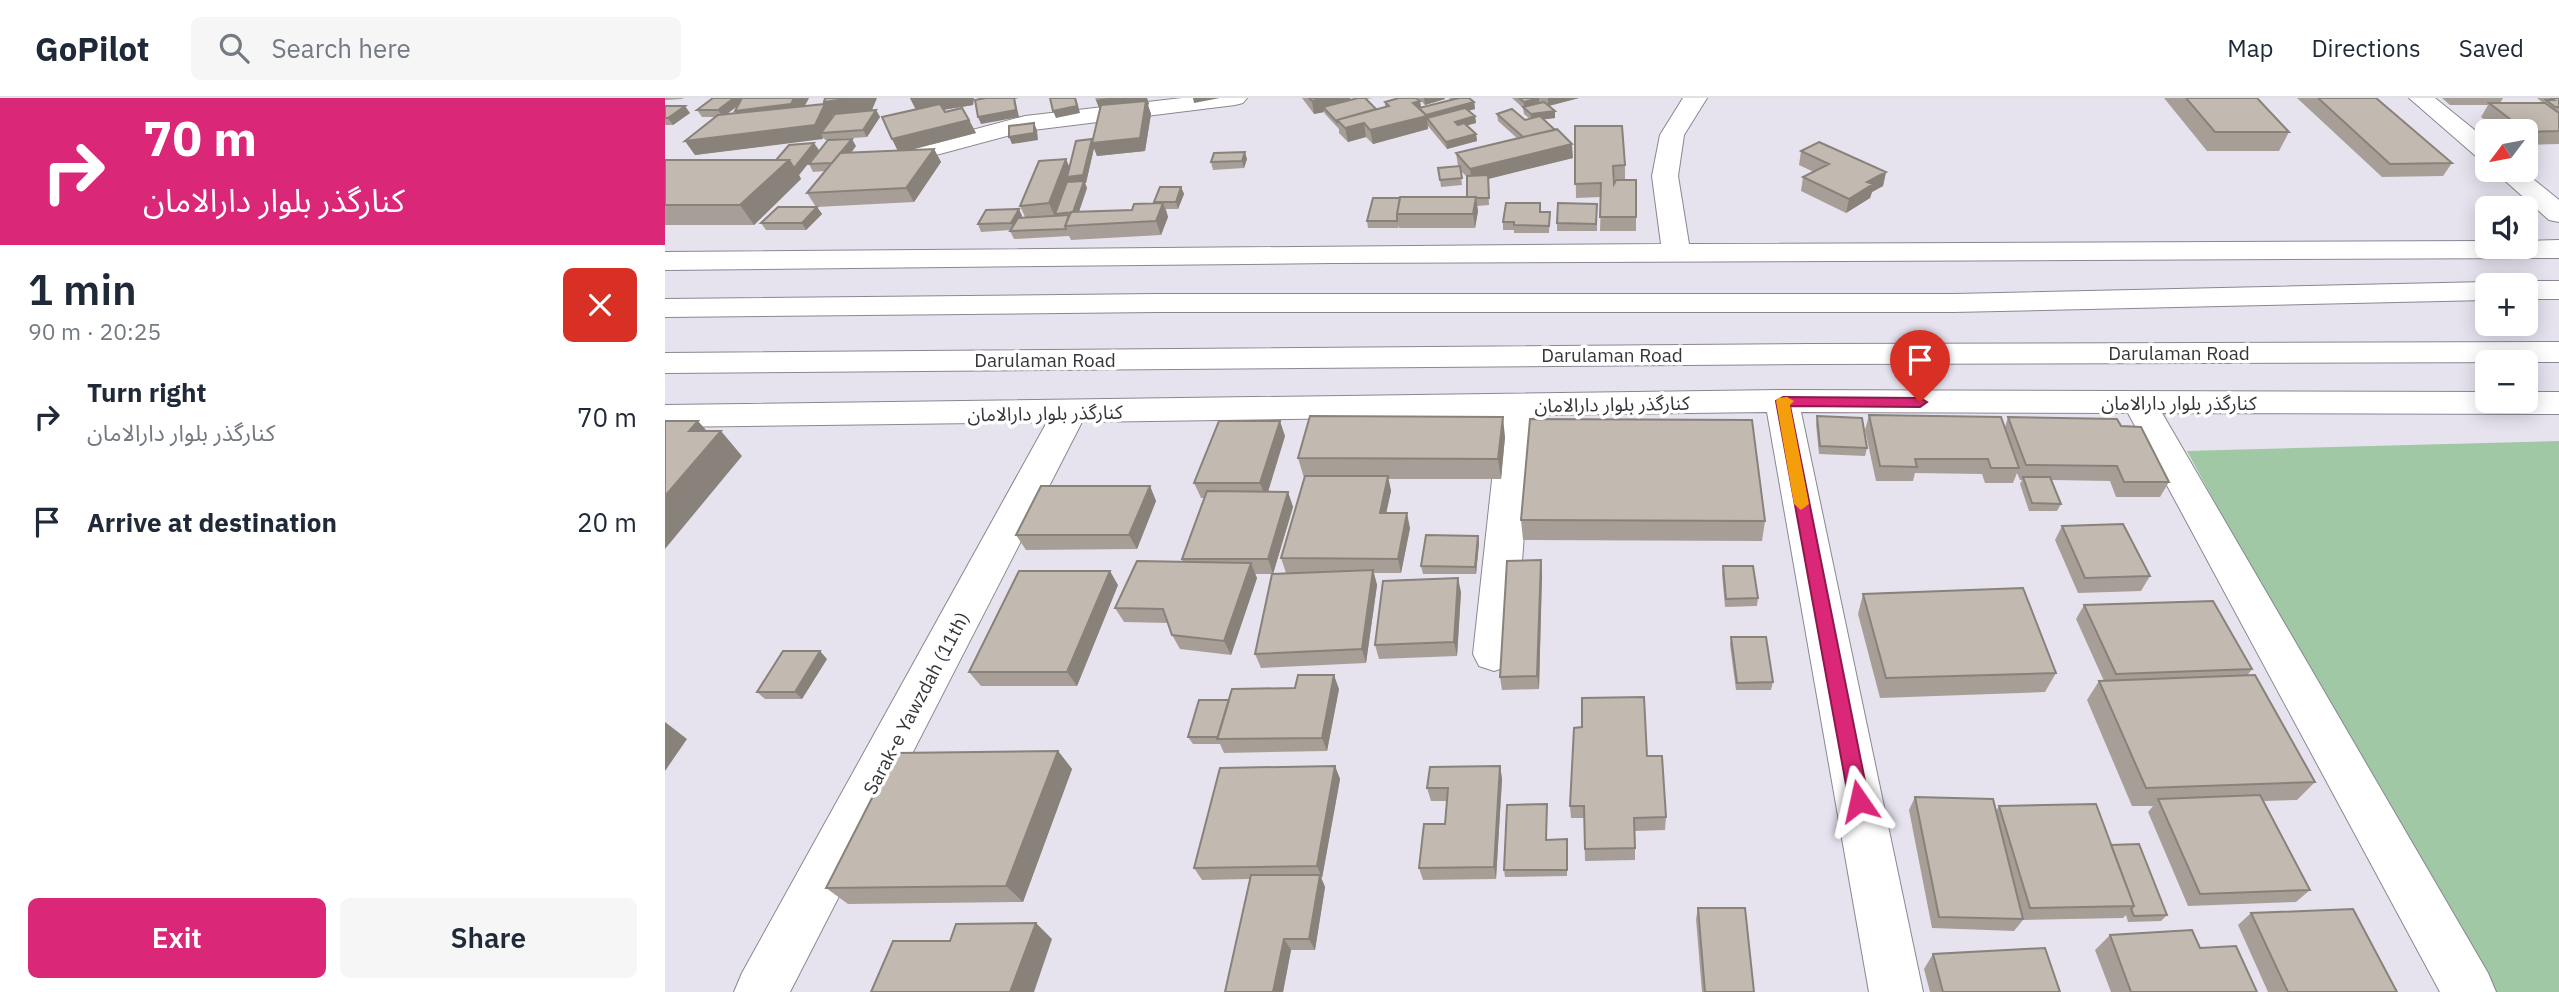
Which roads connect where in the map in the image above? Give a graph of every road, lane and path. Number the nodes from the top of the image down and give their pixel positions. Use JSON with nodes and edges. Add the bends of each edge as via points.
{"nodes":[{"id":1,"x":1235,"y":98,"type":"edge"},
{"id":2,"x":2421,"y":98,"type":"edge"},
{"id":3,"x":1689,"y":100,"type":"edge"},
{"id":4,"x":2475,"y":143,"type":"edge"},
{"id":5,"x":910,"y":154,"type":"edge"},
{"id":6,"x":2521,"y":182,"type":"edge"},
{"id":7,"x":2559,"y":214,"type":"edge"},
{"id":8,"x":2559,"y":249,"type":"edge"},
{"id":9,"x":1676,"y":253,"type":"junction"},
{"id":10,"x":665,"y":261,"type":"edge"},
{"id":11,"x":2538,"y":290,"type":"edge"},
{"id":12,"x":2559,"y":290,"type":"edge"},
{"id":13,"x":2475,"y":291,"type":"edge"},
{"id":14,"x":665,"y":308,"type":"edge"},
{"id":15,"x":2559,"y":352,"type":"edge"},
{"id":16,"x":665,"y":363,"type":"edge"},
{"id":17,"x":1783,"y":401,"type":"junction"},
{"id":18,"x":2559,"y":403,"type":"edge"},
{"id":19,"x":2140,"y":404,"type":"junction"},
{"id":20,"x":1517,"y":406,"type":"junction"},
{"id":21,"x":1069,"y":413,"type":"junction"},
{"id":22,"x":665,"y":416,"type":"edge"},
{"id":23,"x":1494,"y":654,"type":"dead end"},
{"id":24,"x":761,"y":992,"type":"edge"},
{"id":25,"x":1896,"y":992,"type":"edge"},
{"id":26,"x":2469,"y":992,"type":"edge"}],
"edges":[{"from":1,"to":5,"type":"street","via":[[1041,121]]},
{"from":2,"to":4,"type":"street"},
{"from":3,"to":9,"type":"street","via":[[1672,135],[1665,176]]},
{"from":6,"to":7,"type":"street"},
{"from":8,"to":9,"type":"street"},
{"from":9,"to":10,"type":"street"},
{"from":11,"to":12,"type":"street"},
{"from":13,"to":14,"type":"street","via":[[1954,303]]},
{"from":15,"to":16,"type":"street","name":"Darulaman Road"},
{"from":17,"to":19,"type":"street","name":"کنارگذر بلوار دارالامان"},
{"from":17,"to":20,"type":"street","name":"کنارگذر بلوار دارالامان"},
{"from":17,"to":25,"type":"street"},
{"from":18,"to":19,"type":"street","name":"کنارگذر بلوار دارالامان"},
{"from":19,"to":26,"type":"street"},
{"from":20,"to":21,"type":"street","name":"کنارگذر بلوار دارالامان"},
{"from":20,"to":23,"type":"street"},
{"from":21,"to":22,"type":"street","name":"کنارگذر بلوار دارالامان"},
{"from":21,"to":24,"type":"street","name":"Sarak-e Yawzdah (11th)"}]}
